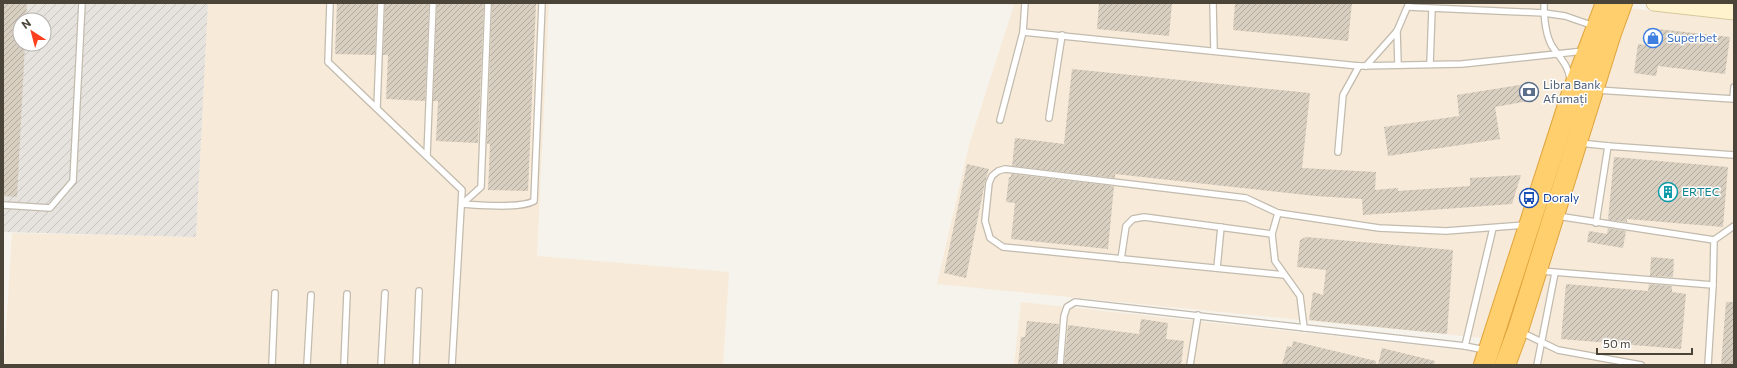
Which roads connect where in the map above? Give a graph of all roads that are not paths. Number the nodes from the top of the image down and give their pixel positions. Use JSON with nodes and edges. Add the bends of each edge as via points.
{"nodes":[{"id":1,"x":82,"y":3,"type":"edge"},
{"id":2,"x":330,"y":3,"type":"edge"},
{"id":3,"x":380,"y":3,"type":"edge"},
{"id":4,"x":433,"y":3,"type":"edge"},
{"id":5,"x":488,"y":3,"type":"edge"},
{"id":6,"x":542,"y":3,"type":"edge"},
{"id":7,"x":1025,"y":3,"type":"edge"},
{"id":8,"x":1213,"y":3,"type":"edge"},
{"id":9,"x":1544,"y":3,"type":"edge"},
{"id":10,"x":1606,"y":3,"type":"edge"},
{"id":11,"x":1622,"y":3,"type":"edge"},
{"id":12,"x":1654,"y":3,"type":"edge"},
{"id":13,"x":1409,"y":5,"type":"edge"},
{"id":14,"x":1432,"y":9,"type":"junction"},
{"id":15,"x":1734,"y":12,"type":"edge"},
{"id":16,"x":1544,"y":13,"type":"junction"},
{"id":17,"x":1604,"y":30,"type":"junction"},
{"id":18,"x":1397,"y":31,"type":"junction"},
{"id":19,"x":1023,"y":32,"type":"junction"},
{"id":20,"x":1062,"y":35,"type":"junction"},
{"id":21,"x":1214,"y":51,"type":"junction"},
{"id":22,"x":1596,"y":52,"type":"junction"},
{"id":23,"x":1557,"y":53,"type":"junction"},
{"id":24,"x":1430,"y":64,"type":"junction"},
{"id":25,"x":1398,"y":65,"type":"junction"},
{"id":26,"x":1359,"y":66,"type":"junction"},
{"id":27,"x":1366,"y":66,"type":"junction"},
{"id":28,"x":1734,"y":87,"type":"edge"},
{"id":29,"x":1593,"y":90,"type":"junction"},
{"id":30,"x":1572,"y":93,"type":"junction"},
{"id":31,"x":377,"y":108,"type":"junction"},
{"id":32,"x":1049,"y":118,"type":"dead end"},
{"id":33,"x":1000,"y":120,"type":"dead end"},
{"id":34,"x":1576,"y":143,"type":"junction"},
{"id":35,"x":1608,"y":146,"type":"junction"},
{"id":36,"x":1338,"y":152,"type":"dead end"},
{"id":37,"x":1734,"y":155,"type":"edge"},
{"id":38,"x":427,"y":156,"type":"junction"},
{"id":39,"x":462,"y":204,"type":"junction"},
{"id":40,"x":3,"y":205,"type":"edge"},
{"id":41,"x":1278,"y":213,"type":"junction"},
{"id":42,"x":1552,"y":216,"type":"junction"},
{"id":43,"x":1596,"y":223,"type":"junction"},
{"id":44,"x":1530,"y":225,"type":"junction"},
{"id":45,"x":1734,"y":226,"type":"edge"},
{"id":46,"x":1221,"y":227,"type":"junction"},
{"id":47,"x":1493,"y":228,"type":"junction"},
{"id":48,"x":1272,"y":234,"type":"junction"},
{"id":49,"x":1714,"y":240,"type":"junction"},
{"id":50,"x":1122,"y":259,"type":"junction"},
{"id":51,"x":1217,"y":268,"type":"junction"},
{"id":52,"x":1546,"y":272,"type":"junction"},
{"id":53,"x":1284,"y":275,"type":"junction"},
{"id":54,"x":1713,"y":285,"type":"junction"},
{"id":55,"x":419,"y":291,"type":"dead end"},
{"id":56,"x":275,"y":292,"type":"dead end"},
{"id":57,"x":385,"y":293,"type":"dead end"},
{"id":58,"x":347,"y":294,"type":"dead end"},
{"id":59,"x":311,"y":295,"type":"dead end"},
{"id":60,"x":1198,"y":315,"type":"junction"},
{"id":61,"x":1304,"y":328,"type":"junction"},
{"id":62,"x":1518,"y":330,"type":"junction"},
{"id":63,"x":1541,"y":343,"type":"junction"},
{"id":64,"x":1465,"y":346,"type":"junction"},
{"id":65,"x":1487,"y":358,"type":"edge"},
{"id":66,"x":272,"y":365,"type":"edge"},
{"id":67,"x":307,"y":365,"type":"edge"},
{"id":68,"x":344,"y":365,"type":"edge"},
{"id":69,"x":381,"y":365,"type":"edge"},
{"id":70,"x":416,"y":365,"type":"edge"},
{"id":71,"x":452,"y":365,"type":"edge"},
{"id":72,"x":1060,"y":365,"type":"edge"},
{"id":73,"x":1190,"y":365,"type":"edge"},
{"id":74,"x":1505,"y":365,"type":"edge"},
{"id":75,"x":1537,"y":365,"type":"edge"},
{"id":76,"x":1641,"y":365,"type":"edge"},
{"id":77,"x":1708,"y":365,"type":"edge"}],
"edges":[{"from":1,"to":40,"type":"lane","via":[[73,181],[50,208]]},
{"from":2,"to":31,"type":"lane","via":[[328,62]]},
{"from":3,"to":31,"type":"lane"},
{"from":4,"to":38,"type":"lane"},
{"from":5,"to":39,"type":"lane","via":[[481,187]]},
{"from":6,"to":39,"type":"lane","via":[[534,201],[530,204],[510,206]]},
{"from":7,"to":19,"type":"lane"},
{"from":8,"to":21,"type":"lane"},
{"from":9,"to":16,"type":"lane"},
{"from":10,"to":17,"type":"highway"},
{"from":11,"to":17,"type":"highway"},
{"from":12,"to":15,"type":"street"},
{"from":13,"to":14,"type":"lane"},
{"from":13,"to":18,"type":"lane"},
{"from":14,"to":16,"type":"lane"},
{"from":14,"to":24,"type":"lane"},
{"from":16,"to":17,"type":"lane","via":[[1565,16]]},
{"from":16,"to":23,"type":"lane","via":[[1551,45]]},
{"from":17,"to":22,"type":"highway"},
{"from":18,"to":25,"type":"lane"},
{"from":18,"to":27,"type":"lane"},
{"from":19,"to":20,"type":"lane"},
{"from":19,"to":33,"type":"lane"},
{"from":20,"to":21,"type":"lane"},
{"from":20,"to":32,"type":"lane"},
{"from":21,"to":26,"type":"lane"},
{"from":22,"to":23,"type":"lane"},
{"from":22,"to":29,"type":"highway"},
{"from":22,"to":30,"type":"highway"},
{"from":23,"to":24,"type":"lane","via":[[1537,57]]},
{"from":23,"to":30,"type":"lane","via":[[1568,69]]},
{"from":24,"to":25,"type":"lane"},
{"from":25,"to":27,"type":"lane"},
{"from":26,"to":27,"type":"lane"},
{"from":26,"to":36,"type":"lane","via":[[1343,95]]},
{"from":28,"to":29,"type":"lane","via":[[1733,99]]},
{"from":29,"to":34,"type":"highway"},
{"from":30,"to":44,"type":"highway"},
{"from":31,"to":38,"type":"lane"},
{"from":34,"to":35,"type":"lane"},
{"from":34,"to":42,"type":"highway"},
{"from":35,"to":37,"type":"lane"},
{"from":35,"to":43,"type":"lane"},
{"from":38,"to":39,"type":"lane","via":[[462,190]]},
{"from":39,"to":71,"type":"lane"},
{"from":41,"to":47,"type":"lane","via":[[1379,228],[1446,231]]},
{"from":41,"to":48,"type":"lane"},
{"from":41,"to":50,"type":"lane","via":[[1246,198],[1006,169],[992,176],[985,221],[990,238],[996,243],[1003,247]]},
{"from":42,"to":43,"type":"lane"},
{"from":42,"to":52,"type":"highway"},
{"from":43,"to":49,"type":"lane"},
{"from":44,"to":47,"type":"lane"},
{"from":44,"to":65,"type":"highway"},
{"from":45,"to":49,"type":"lane"},
{"from":46,"to":48,"type":"lane"},
{"from":46,"to":50,"type":"lane","via":[[1144,217],[1133,219],[1126,226]]},
{"from":46,"to":51,"type":"lane"},
{"from":47,"to":64,"type":"lane"},
{"from":48,"to":53,"type":"lane","via":[[1274,261]]},
{"from":49,"to":54,"type":"lane"},
{"from":50,"to":51,"type":"lane"},
{"from":51,"to":53,"type":"lane"},
{"from":52,"to":54,"type":"lane"},
{"from":52,"to":62,"type":"highway"},
{"from":52,"to":63,"type":"lane"},
{"from":53,"to":61,"type":"lane","via":[[1300,296]]},
{"from":54,"to":77,"type":"lane"},
{"from":55,"to":70,"type":"lane"},
{"from":56,"to":66,"type":"lane"},
{"from":57,"to":69,"type":"lane"},
{"from":58,"to":68,"type":"lane"},
{"from":59,"to":67,"type":"lane"},
{"from":60,"to":61,"type":"lane"},
{"from":60,"to":72,"type":"lane","via":[[1075,302],[1067,307],[1064,316]]},
{"from":60,"to":73,"type":"lane"},
{"from":61,"to":64,"type":"lane"},
{"from":62,"to":63,"type":"lane"},
{"from":62,"to":74,"type":"highway"},
{"from":63,"to":75,"type":"lane"},
{"from":63,"to":76,"type":"lane","via":[[1558,350]]},
{"from":64,"to":65,"type":"lane"}]}
